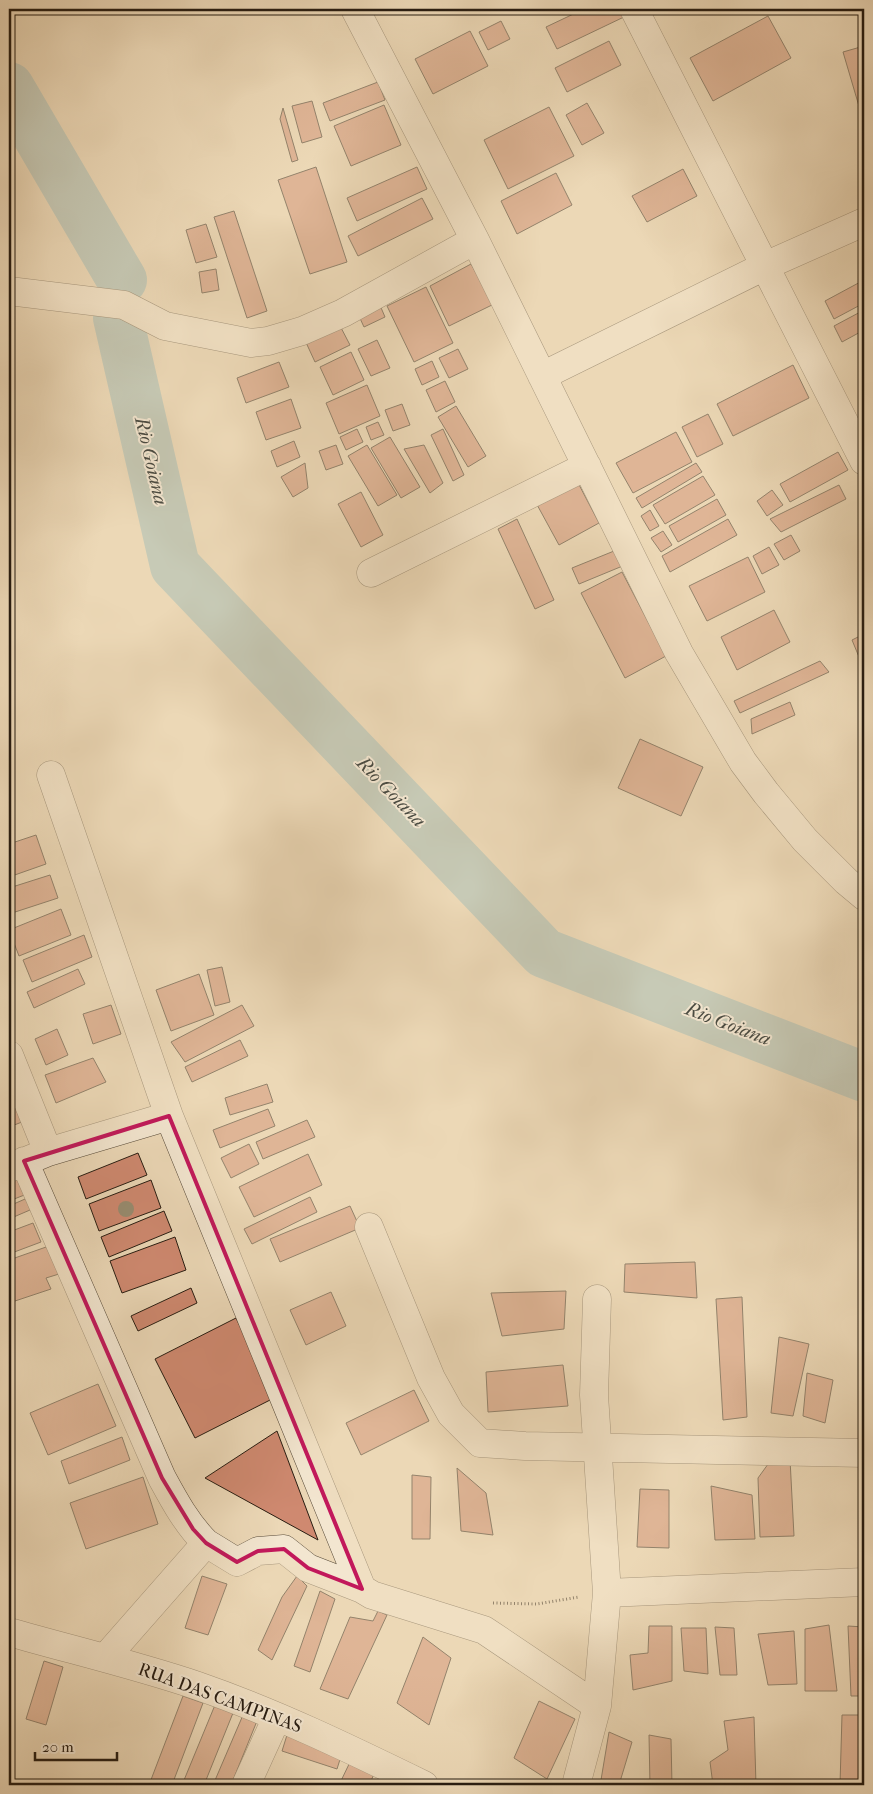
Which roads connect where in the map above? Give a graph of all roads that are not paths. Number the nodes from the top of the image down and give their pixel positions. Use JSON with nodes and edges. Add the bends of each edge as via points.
{"nodes":[{"id":1,"x":355,"y":9,"type":"edge"},
{"id":2,"x":634,"y":9,"type":"edge"},
{"id":3,"x":864,"y":222,"type":"edge"},
{"id":4,"x":475,"y":240,"type":"junction"},
{"id":5,"x":765,"y":266,"type":"junction"},
{"id":6,"x":9,"y":291,"type":"edge"},
{"id":7,"x":542,"y":376,"type":"junction"},
{"id":8,"x":864,"y":462,"type":"edge"},
{"id":9,"x":587,"y":466,"type":"junction"},
{"id":10,"x":371,"y":573,"type":"dead end"},
{"id":11,"x":51,"y":775,"type":"dead end"},
{"id":12,"x":864,"y":896,"type":"edge"},
{"id":13,"x":9,"y":1054,"type":"edge"},
{"id":14,"x":170,"y":1116,"type":"junction"},
{"id":15,"x":27,"y":1160,"type":"edge"},
{"id":16,"x":369,"y":1228,"type":"dead end"},
{"id":17,"x":597,"y":1300,"type":"dead end"},
{"id":18,"x":596,"y":1446,"type":"junction"},
{"id":19,"x":864,"y":1452,"type":"edge"},
{"id":20,"x":206,"y":1543,"type":"junction"},
{"id":21,"x":864,"y":1582,"type":"edge"},
{"id":22,"x":362,"y":1589,"type":"junction"},
{"id":23,"x":607,"y":1593,"type":"junction"},
{"id":24,"x":9,"y":1632,"type":"edge"},
{"id":25,"x":105,"y":1658,"type":"junction"},
{"id":26,"x":597,"y":1706,"type":"junction"},
{"id":27,"x":277,"y":1717,"type":"junction"},
{"id":28,"x":246,"y":1785,"type":"edge"},
{"id":29,"x":424,"y":1785,"type":"edge"},
{"id":30,"x":576,"y":1785,"type":"edge"}],
"edges":[{"from":1,"to":4,"type":"street"},
{"from":2,"to":5,"type":"street"},
{"from":3,"to":5,"type":"street"},
{"from":4,"to":6,"type":"street","via":[[343,313],[302,331],[251,343],[165,326],[124,305]]},
{"from":4,"to":7,"type":"street"},
{"from":5,"to":7,"type":"street"},
{"from":5,"to":8,"type":"street"},
{"from":7,"to":9,"type":"street"},
{"from":9,"to":10,"type":"street"},
{"from":9,"to":12,"type":"street","via":[[679,653],[743,762],[805,840]]},
{"from":11,"to":14,"type":"street"},
{"from":13,"to":15,"type":"street"},
{"from":14,"to":15,"type":"street"},
{"from":14,"to":22,"type":"street"},
{"from":15,"to":20,"type":"street","via":[[162,1478],[182,1514]]},
{"from":16,"to":18,"type":"street","via":[[431,1378],[451,1414],[480,1443]]},
{"from":17,"to":18,"type":"street"},
{"from":18,"to":19,"type":"street"},
{"from":18,"to":23,"type":"street"},
{"from":20,"to":22,"type":"street","via":[[237,1562],[258,1551],[284,1549],[308,1568]]},
{"from":20,"to":25,"type":"street"},
{"from":21,"to":23,"type":"street"},
{"from":22,"to":26,"type":"street","via":[[372,1595],[484,1630]]},
{"from":23,"to":26,"type":"street"},
{"from":24,"to":25,"type":"street","name":"RUA DAS CAMPINAS"},
{"from":25,"to":27,"type":"street","name":"RUA DAS CAMPINAS","via":[[200,1687]]},
{"from":26,"to":30,"type":"street"},
{"from":27,"to":28,"type":"street"},
{"from":27,"to":29,"type":"street","name":"RUA DAS CAMPINAS","via":[[333,1740]]}]}
